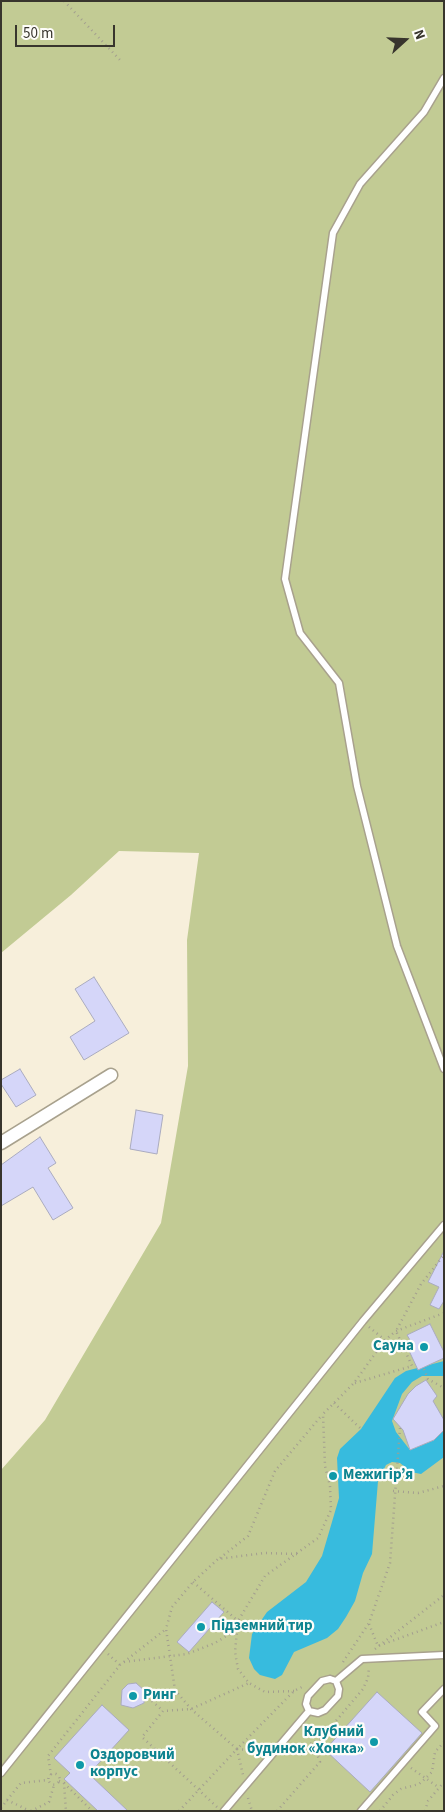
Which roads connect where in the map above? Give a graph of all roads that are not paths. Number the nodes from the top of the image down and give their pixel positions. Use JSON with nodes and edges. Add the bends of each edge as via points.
{"nodes":[{"id":1,"x":444,"y":78,"type":"edge"},
{"id":2,"x":444,"y":1069,"type":"edge"},
{"id":3,"x":111,"y":1075,"type":"dead end"},
{"id":4,"x":1,"y":1143,"type":"edge"},
{"id":5,"x":444,"y":1225,"type":"edge"},
{"id":6,"x":444,"y":1655,"type":"edge"},
{"id":7,"x":336,"y":1681,"type":"junction"},
{"id":8,"x":444,"y":1689,"type":"edge"},
{"id":9,"x":309,"y":1711,"type":"junction"},
{"id":10,"x":1,"y":1773,"type":"edge"},
{"id":11,"x":223,"y":1811,"type":"edge"},
{"id":12,"x":361,"y":1811,"type":"edge"}],
"edges":[{"from":1,"to":2,"type":"lane","via":[[424,112],[360,184],[333,233],[285,579],[300,633],[339,683],[357,786],[397,946]]},
{"from":3,"to":4,"type":"street"},
{"from":5,"to":10,"type":"lane"},
{"from":6,"to":7,"type":"lane","via":[[362,1659]]},
{"from":7,"to":9,"type":"lane","via":[[322,1681],[308,1696],[306,1704]]},
{"from":7,"to":9,"type":"lane","via":[[338,1696],[325,1710]]},
{"from":8,"to":12,"type":"lane","via":[[422,1712],[435,1726]]},
{"from":9,"to":11,"type":"lane"}]}
